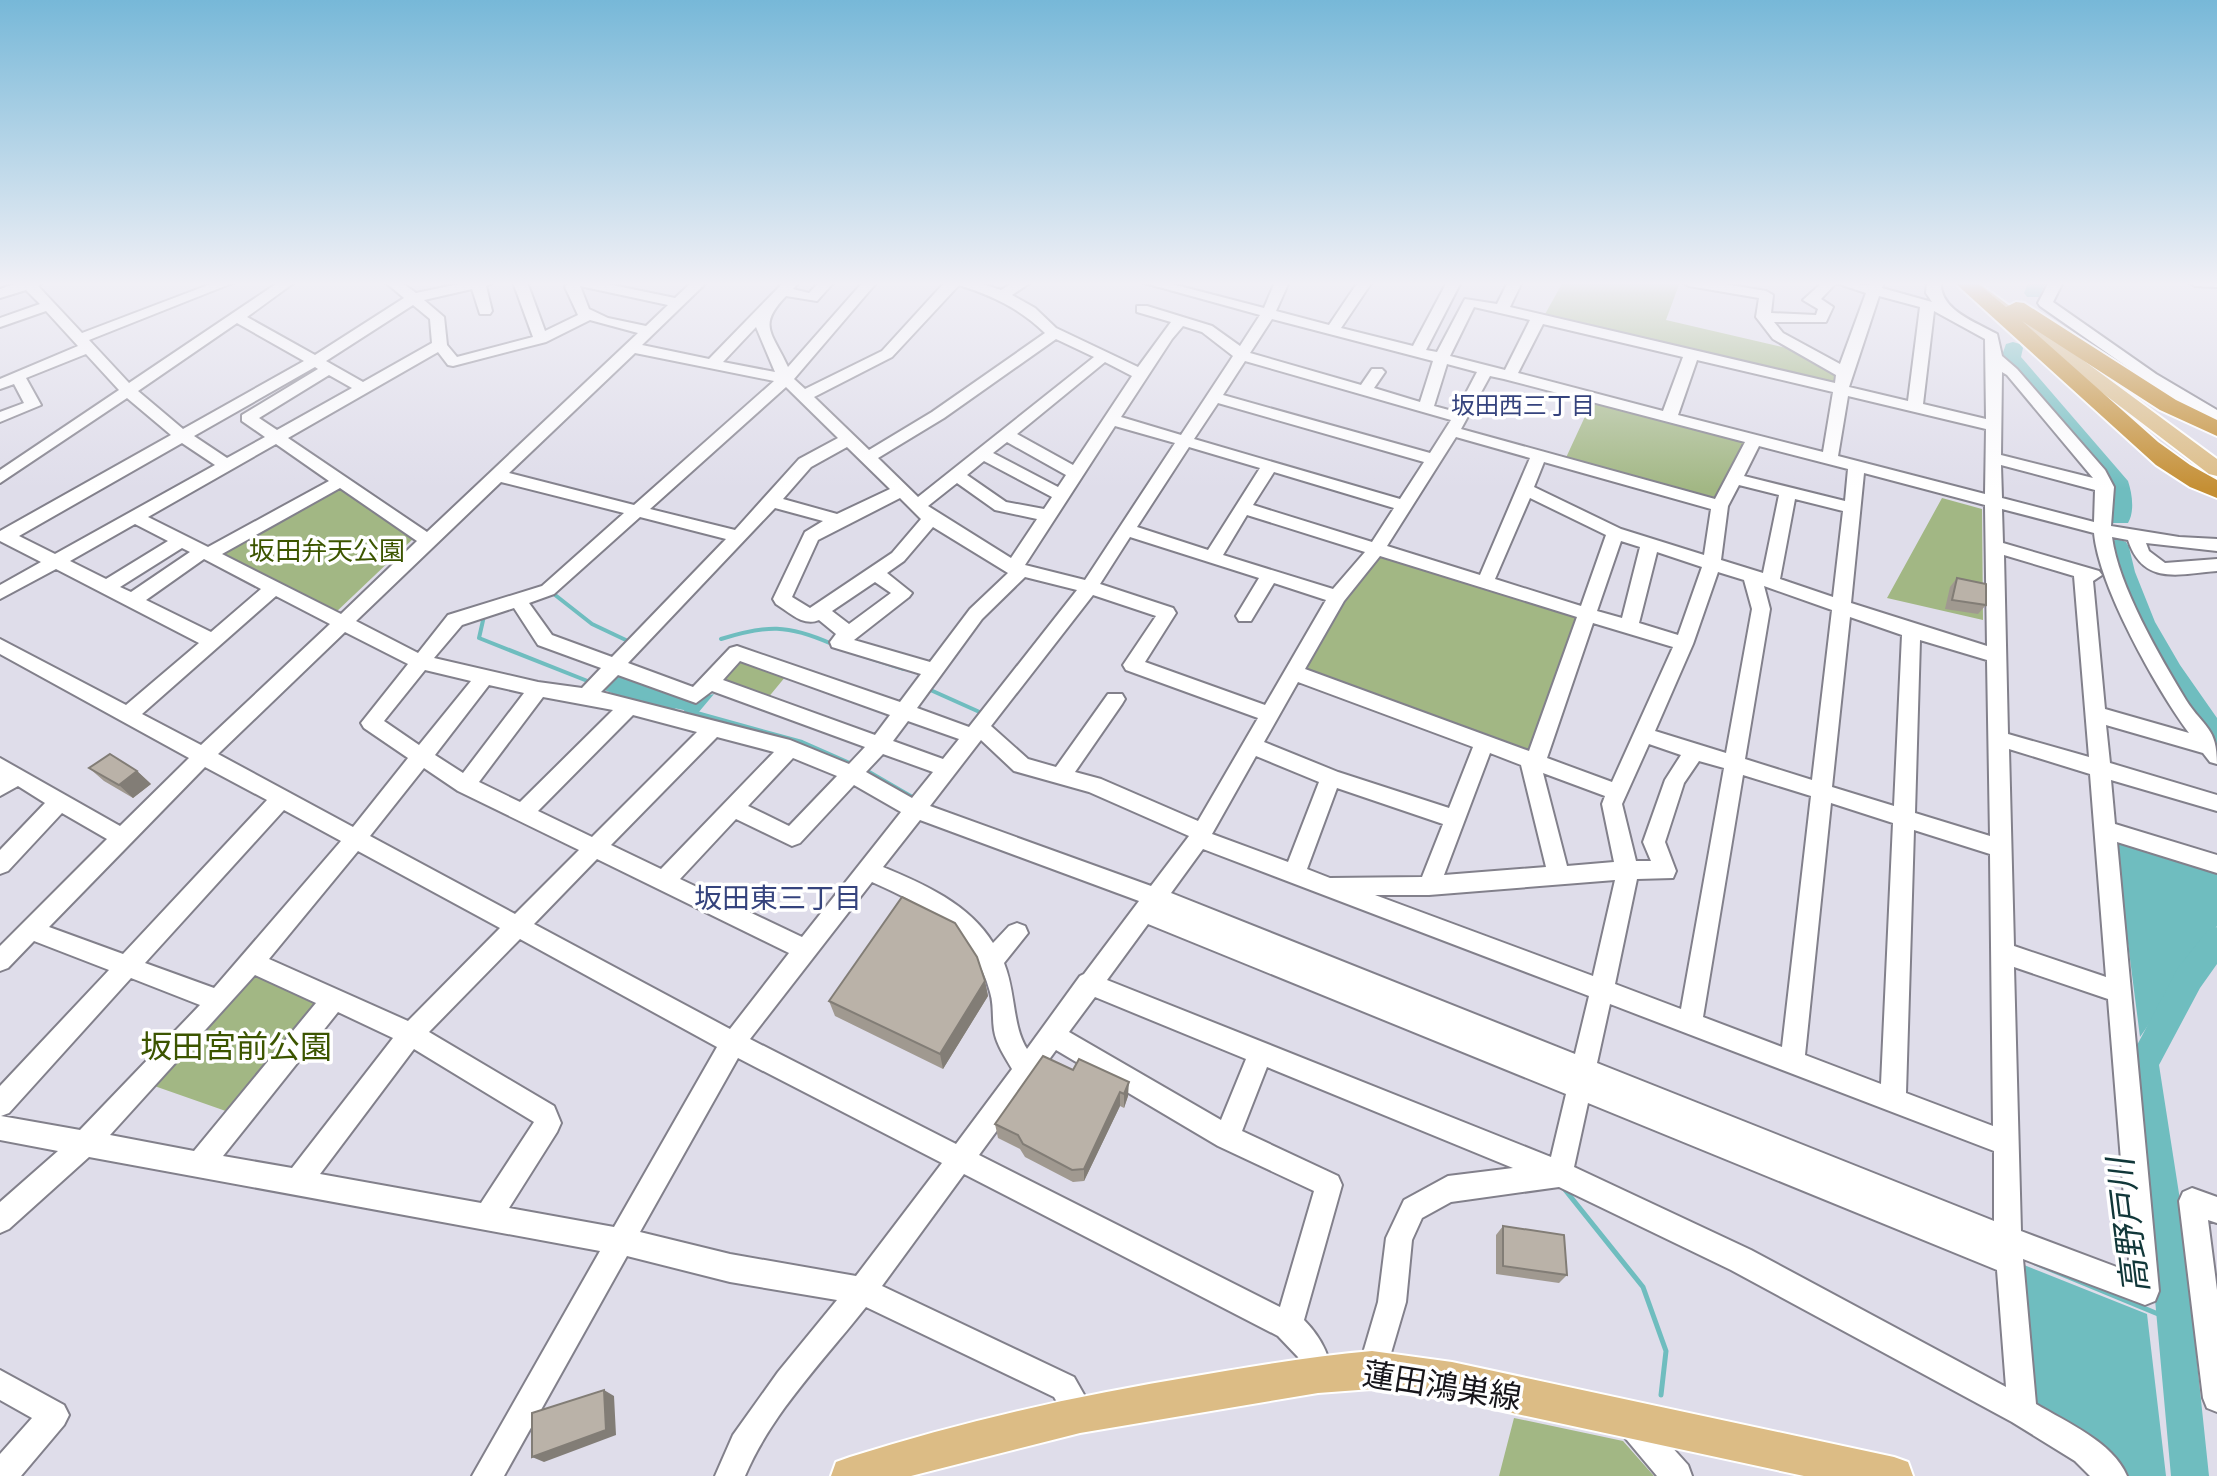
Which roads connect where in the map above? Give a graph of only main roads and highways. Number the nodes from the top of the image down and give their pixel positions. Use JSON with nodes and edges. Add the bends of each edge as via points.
{"nodes":[{"id":1,"x":2043,"y":351,"type":"edge"},
{"id":2,"x":2058,"y":351,"type":"edge"},
{"id":3,"x":2075,"y":351,"type":"edge"},
{"id":4,"x":2084,"y":351,"type":"edge"},
{"id":5,"x":2217,"y":429,"type":"edge"},
{"id":6,"x":2217,"y":454,"type":"edge"},
{"id":7,"x":2217,"y":469,"type":"edge"},
{"id":8,"x":2217,"y":490,"type":"edge"},
{"id":9,"x":850,"y":1476,"type":"edge"},
{"id":10,"x":1894,"y":1476,"type":"edge"}],
"edges":[{"from":1,"to":8,"type":"highway","via":[[2155,454]]},
{"from":2,"to":7,"type":"main road"},
{"from":3,"to":6,"type":"main road"},
{"from":4,"to":5,"type":"highway","via":[[2168,405]]},
{"from":9,"to":10,"type":"main road","name":"蓮田鴻巣線","via":[[945,1446],[1080,1414],[1318,1374],[1372,1370],[1452,1381]]}]}
